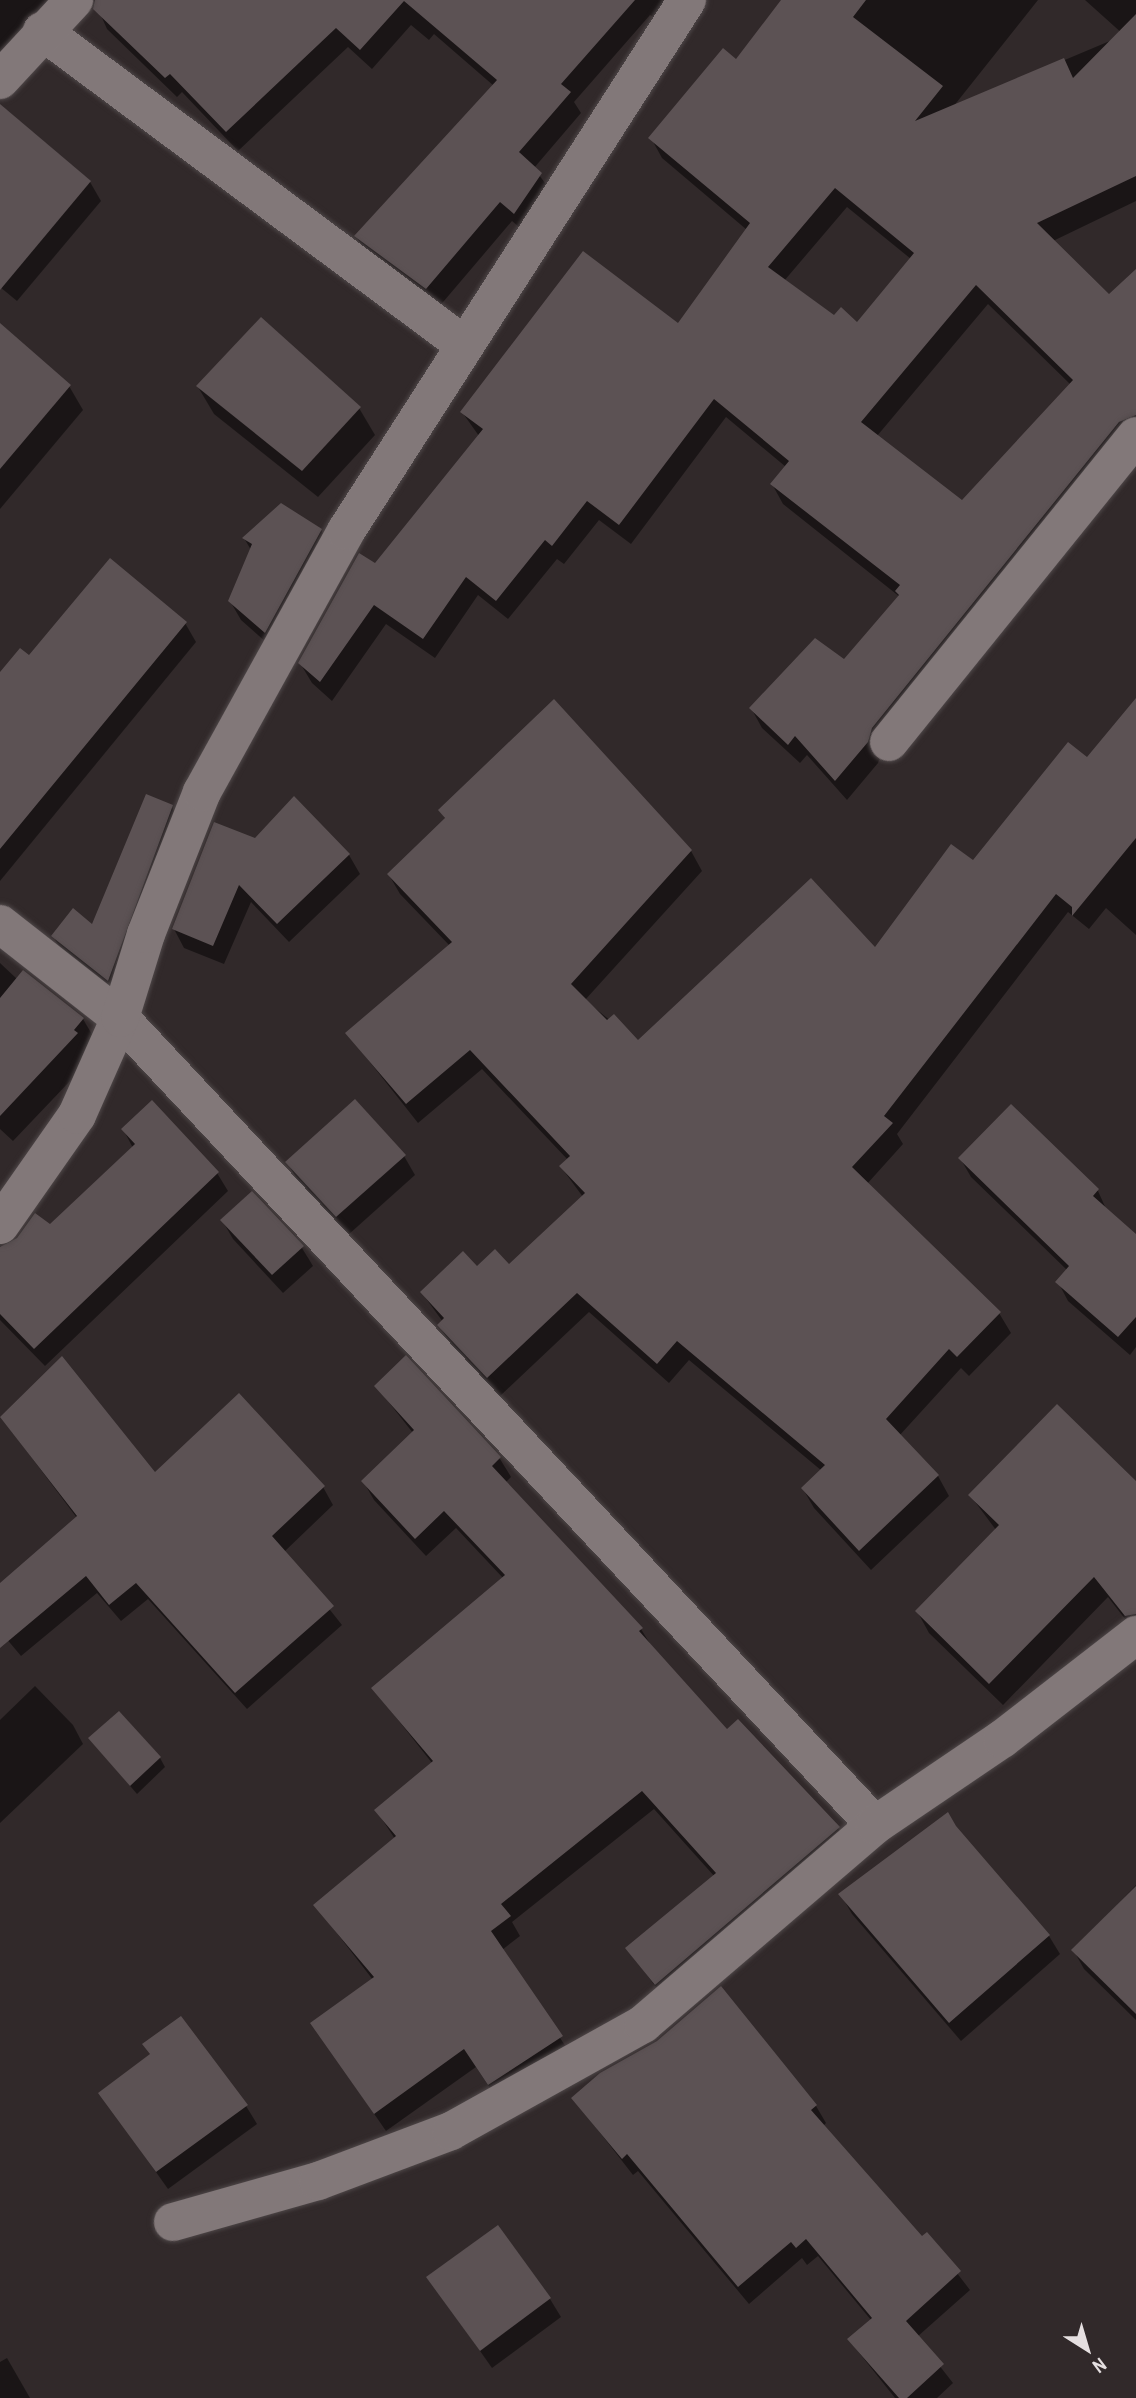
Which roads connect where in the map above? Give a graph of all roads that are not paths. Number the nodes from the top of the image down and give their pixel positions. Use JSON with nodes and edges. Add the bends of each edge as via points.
{"nodes":[{"id":1,"x":74,"y":0,"type":"edge"},
{"id":2,"x":687,"y":0,"type":"edge"},
{"id":3,"x":42,"y":31,"type":"junction"},
{"id":4,"x":0,"y":80,"type":"edge"},
{"id":5,"x":463,"y":344,"type":"junction"},
{"id":6,"x":1136,"y":436,"type":"edge"},
{"id":7,"x":889,"y":742,"type":"dead end"},
{"id":8,"x":0,"y":924,"type":"edge"},
{"id":9,"x":120,"y":1018,"type":"junction"},
{"id":10,"x":0,"y":1225,"type":"edge"},
{"id":11,"x":1136,"y":1635,"type":"edge"},
{"id":12,"x":875,"y":1825,"type":"junction"},
{"id":13,"x":173,"y":2222,"type":"dead end"}],
"edges":[{"from":1,"to":3,"type":"street"},
{"from":2,"to":5,"type":"street"},
{"from":3,"to":4,"type":"street"},
{"from":3,"to":5,"type":"street"},
{"from":5,"to":9,"type":"street","via":[[346,531],[202,792],[146,934]]},
{"from":6,"to":7,"type":"street"},
{"from":8,"to":9,"type":"street"},
{"from":9,"to":10,"type":"street","via":[[77,1115]]},
{"from":9,"to":12,"type":"street"},
{"from":11,"to":12,"type":"street","via":[[1002,1739]]},
{"from":12,"to":13,"type":"street","via":[[643,2024],[451,2131],[318,2181]]}]}
